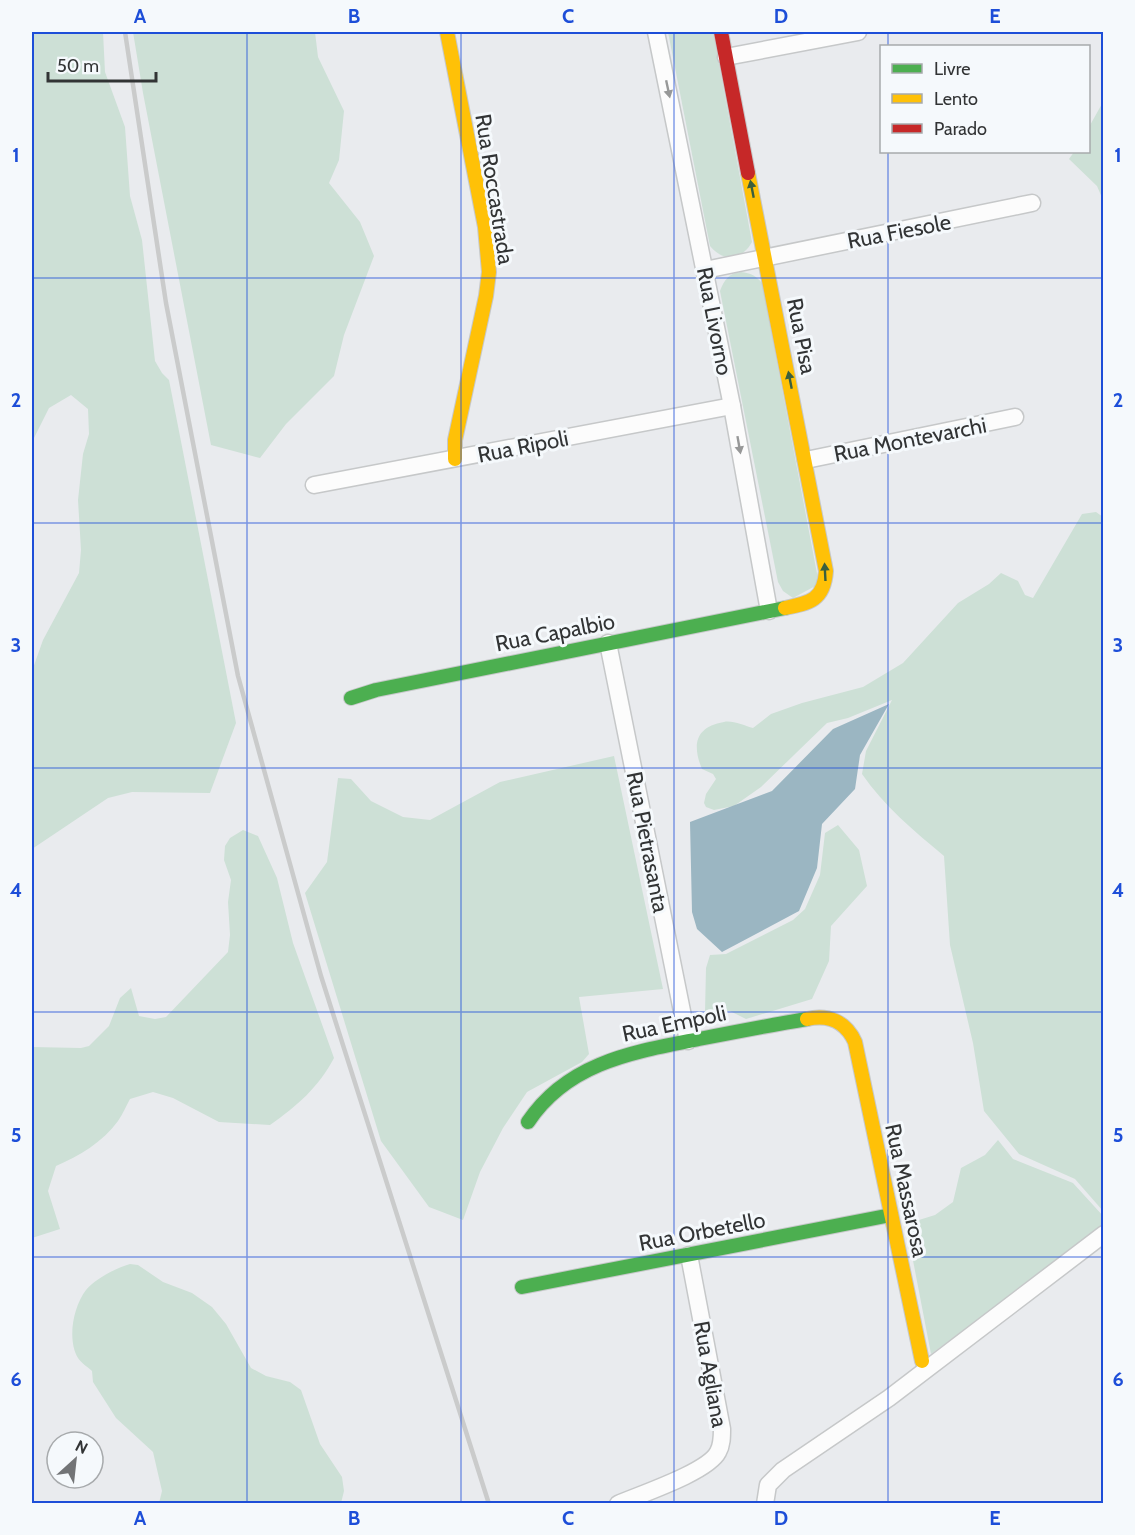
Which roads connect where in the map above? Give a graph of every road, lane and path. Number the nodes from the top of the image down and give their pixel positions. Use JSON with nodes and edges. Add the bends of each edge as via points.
{"nodes":[{"id":1,"x":447,"y":32,"type":"edge"},
{"id":2,"x":656,"y":32,"type":"edge"},
{"id":3,"x":721,"y":32,"type":"edge"},
{"id":4,"x":858,"y":32,"type":"edge"},
{"id":5,"x":726,"y":57,"type":"junction"},
{"id":6,"x":1032,"y":204,"type":"dead end"},
{"id":7,"x":765,"y":258,"type":"junction"},
{"id":8,"x":705,"y":270,"type":"junction"},
{"id":9,"x":732,"y":405,"type":"junction"},
{"id":10,"x":1015,"y":417,"type":"dead end"},
{"id":11,"x":455,"y":459,"type":"junction"},
{"id":12,"x":806,"y":460,"type":"junction"},
{"id":13,"x":314,"y":485,"type":"dead end"},
{"id":14,"x":769,"y":611,"type":"junction"},
{"id":15,"x":608,"y":643,"type":"junction"},
{"id":16,"x":351,"y":698,"type":"dead end"},
{"id":17,"x":848,"y":1029,"type":"joint"},
{"id":18,"x":688,"y":1041,"type":"junction"},
{"id":19,"x":528,"y":1122,"type":"dead end"},
{"id":20,"x":891,"y":1215,"type":"junction"},
{"id":21,"x":1104,"y":1234,"type":"edge"},
{"id":22,"x":689,"y":1255,"type":"junction"},
{"id":23,"x":522,"y":1287,"type":"dead end"},
{"id":24,"x":922,"y":1360,"type":"dead end"},
{"id":25,"x":618,"y":1503,"type":"edge"},
{"id":26,"x":765,"y":1503,"type":"edge"}],
"edges":[{"from":1,"to":11,"type":"street","name":"Rua Roccastrada","via":[[489,272],[455,440]]},
{"from":2,"to":8,"type":"street","name":"Rua Livorno","one_way":true},
{"from":3,"to":5,"type":"street","name":"Rua Pisa"},
{"from":4,"to":5,"type":"street"},
{"from":7,"to":5,"type":"street","name":"Rua Pisa","one_way":true},
{"from":6,"to":7,"type":"street","name":"Rua Fiesole"},
{"from":7,"to":8,"type":"street","name":"Rua Fiesole"},
{"from":12,"to":7,"type":"street","name":"Rua Pisa","one_way":true},
{"from":8,"to":9,"type":"street","name":"Rua Livorno"},
{"from":9,"to":11,"type":"street","name":"Rua Ripoli"},
{"from":9,"to":14,"type":"street","name":"Rua Livorno","one_way":true},
{"from":10,"to":12,"type":"street","name":"Rua Montevarchi"},
{"from":11,"to":13,"type":"street","name":"Rua Ripoli"},
{"from":14,"to":12,"type":"street","name":"Rua Pisa","one_way":true,"via":[[811,601],[824,588],[826,571]]},
{"from":14,"to":15,"type":"street","name":"Rua Capalbio"},
{"from":15,"to":16,"type":"street","name":"Rua Capalbio"},
{"from":15,"to":18,"type":"street","name":"Rua Pietrasanta"},
{"from":17,"to":18,"type":"street","name":"Rua Empoli","via":[[838,1020],[815,1017]]},
{"from":17,"to":20,"type":"street","name":"Rua Massarosa","via":[[858,1051]]},
{"from":18,"to":19,"type":"street","name":"Rua Empoli","via":[[605,1060],[542,1103]]},
{"from":20,"to":22,"type":"street","name":"Rua Orbetello"},
{"from":20,"to":24,"type":"street","name":"Rua Massarosa"},
{"from":21,"to":26,"type":"street","via":[[889,1398],[783,1470],[768,1485]]},
{"from":22,"to":23,"type":"street","name":"Rua Orbetello"},
{"from":22,"to":25,"type":"street","name":"Rua Agliana","via":[[722,1442],[713,1459],[697,1470]]}]}
